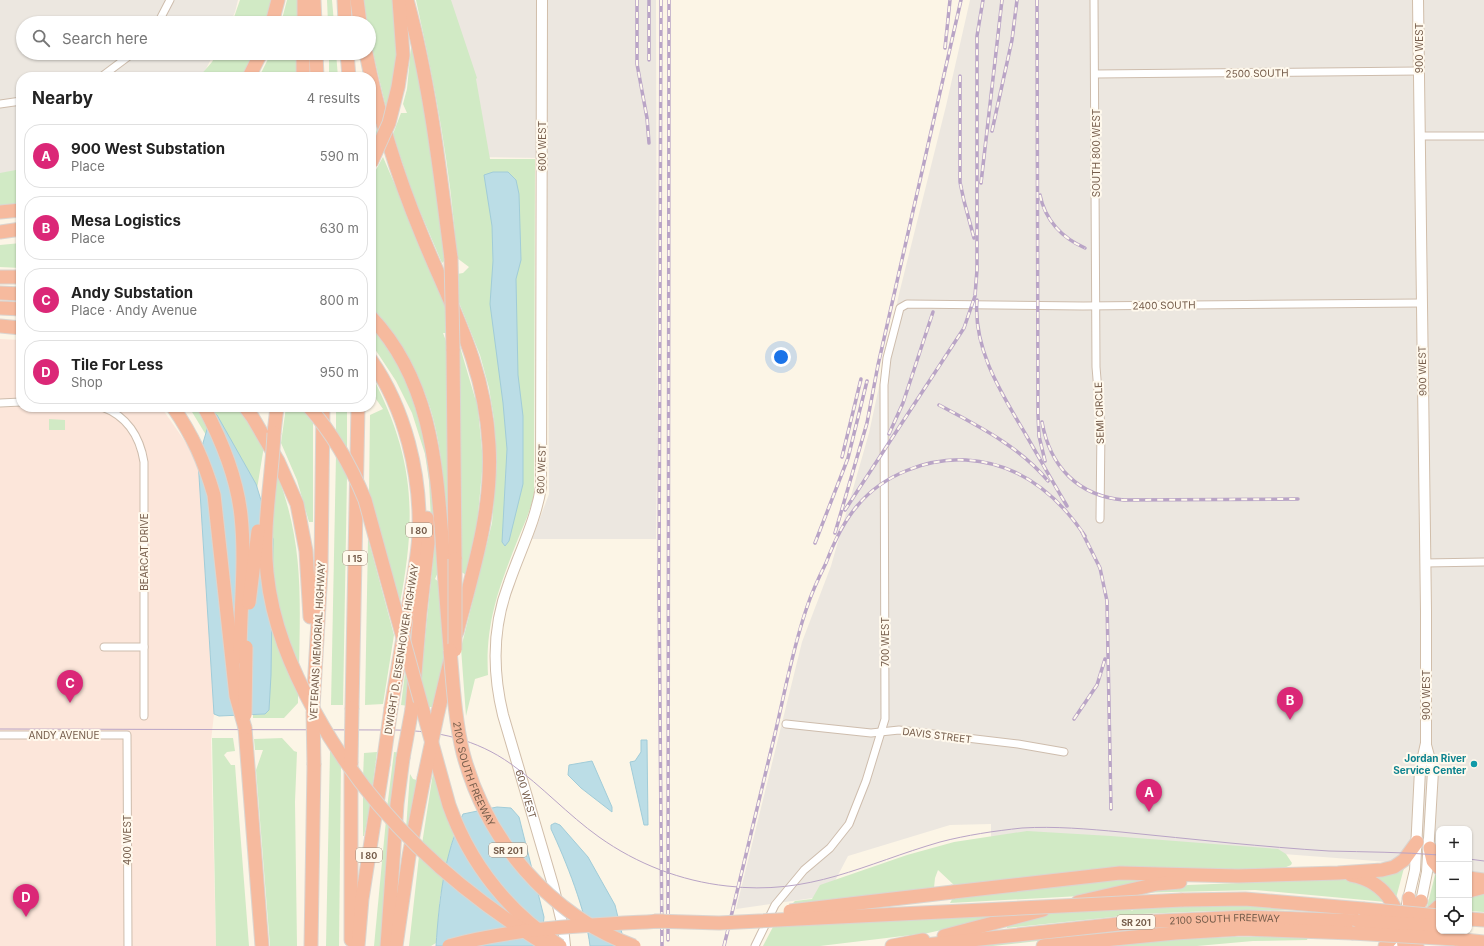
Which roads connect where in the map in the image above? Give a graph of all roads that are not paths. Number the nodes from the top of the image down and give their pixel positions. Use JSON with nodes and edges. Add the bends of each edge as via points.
{"nodes":[{"id":1,"x":170,"y":0,"type":"edge"},
{"id":2,"x":278,"y":0,"type":"edge"},
{"id":3,"x":304,"y":0,"type":"edge"},
{"id":4,"x":314,"y":0,"type":"edge"},
{"id":5,"x":344,"y":0,"type":"edge"},
{"id":6,"x":357,"y":0,"type":"edge"},
{"id":7,"x":399,"y":0,"type":"edge"},
{"id":8,"x":407,"y":0,"type":"edge"},
{"id":9,"x":542,"y":0,"type":"edge"},
{"id":10,"x":1094,"y":0,"type":"edge"},
{"id":11,"x":1418,"y":0,"type":"edge"},
{"id":12,"x":162,"y":16,"type":"edge"},
{"id":13,"x":274,"y":16,"type":"edge"},
{"id":14,"x":304,"y":16,"type":"edge"},
{"id":15,"x":315,"y":16,"type":"edge"},
{"id":16,"x":345,"y":16,"type":"edge"},
{"id":17,"x":359,"y":16,"type":"edge"},
{"id":18,"x":124,"y":60,"type":"edge"},
{"id":19,"x":257,"y":60,"type":"edge"},
{"id":20,"x":303,"y":60,"type":"edge"},
{"id":21,"x":316,"y":60,"type":"edge"},
{"id":22,"x":348,"y":60,"type":"edge"},
{"id":23,"x":368,"y":60,"type":"edge"},
{"id":24,"x":1419,"y":71,"type":"junction"},
{"id":25,"x":108,"y":72,"type":"edge"},
{"id":26,"x":251,"y":72,"type":"edge"},
{"id":27,"x":303,"y":72,"type":"edge"},
{"id":28,"x":317,"y":72,"type":"edge"},
{"id":29,"x":349,"y":72,"type":"edge"},
{"id":30,"x":370,"y":72,"type":"edge"},
{"id":31,"x":1096,"y":74,"type":"junction"},
{"id":32,"x":376,"y":96,"type":"edge"},
{"id":33,"x":16,"y":102,"type":"edge"},
{"id":34,"x":0,"y":104,"type":"edge"},
{"id":35,"x":1421,"y":136,"type":"junction"},
{"id":36,"x":1484,"y":136,"type":"edge"},
{"id":37,"x":376,"y":152,"type":"edge"},
{"id":38,"x":16,"y":210,"type":"edge"},
{"id":39,"x":0,"y":212,"type":"edge"},
{"id":40,"x":16,"y":230,"type":"edge"},
{"id":41,"x":0,"y":233,"type":"edge"},
{"id":42,"x":16,"y":233,"type":"edge"},
{"id":43,"x":0,"y":277,"type":"edge"},
{"id":44,"x":16,"y":277,"type":"edge"},
{"id":45,"x":0,"y":293,"type":"edge"},
{"id":46,"x":16,"y":294,"type":"edge"},
{"id":47,"x":1421,"y":303,"type":"junction"},
{"id":48,"x":907,"y":304,"type":"joint"},
{"id":49,"x":1096,"y":306,"type":"junction"},
{"id":50,"x":0,"y":308,"type":"edge"},
{"id":51,"x":16,"y":309,"type":"edge"},
{"id":52,"x":376,"y":324,"type":"edge"},
{"id":53,"x":0,"y":326,"type":"edge"},
{"id":54,"x":16,"y":328,"type":"edge"},
{"id":55,"x":376,"y":369,"type":"edge"},
{"id":56,"x":16,"y":402,"type":"edge"},
{"id":57,"x":0,"y":403,"type":"edge"},
{"id":58,"x":111,"y":412,"type":"edge"},
{"id":59,"x":176,"y":412,"type":"edge"},
{"id":60,"x":206,"y":412,"type":"edge"},
{"id":61,"x":249,"y":412,"type":"edge"},
{"id":62,"x":276,"y":412,"type":"edge"},
{"id":63,"x":313,"y":412,"type":"edge"},
{"id":64,"x":323,"y":412,"type":"edge"},
{"id":65,"x":358,"y":412,"type":"edge"},
{"id":66,"x":274,"y":433,"type":"junction"},
{"id":67,"x":409,"y":445,"type":"junction"},
{"id":68,"x":1100,"y":519,"type":"dead end"},
{"id":69,"x":449,"y":559,"type":"junction"},
{"id":70,"x":1484,"y":562,"type":"edge"},
{"id":71,"x":1425,"y":563,"type":"junction"},
{"id":72,"x":104,"y":647,"type":"dead end"},
{"id":73,"x":144,"y":647,"type":"junction"},
{"id":74,"x":313,"y":689,"type":"junction"},
{"id":75,"x":144,"y":716,"type":"dead end"},
{"id":76,"x":786,"y":724,"type":"dead end"},
{"id":77,"x":245,"y":728,"type":"junction"},
{"id":78,"x":882,"y":732,"type":"junction"},
{"id":79,"x":0,"y":735,"type":"edge"},
{"id":80,"x":127,"y":735,"type":"joint"},
{"id":81,"x":1426,"y":743,"type":"junction"},
{"id":82,"x":1064,"y":752,"type":"dead end"},
{"id":83,"x":1417,"y":842,"type":"junction"},
{"id":84,"x":1430,"y":848,"type":"junction"},
{"id":85,"x":409,"y":856,"type":"junction"},
{"id":86,"x":1436,"y":864,"type":"edge"},
{"id":87,"x":1338,"y":873,"type":"junction"},
{"id":88,"x":1238,"y":876,"type":"junction"},
{"id":89,"x":1472,"y":878,"type":"edge"},
{"id":90,"x":1484,"y":880,"type":"edge"},
{"id":91,"x":1484,"y":887,"type":"edge"},
{"id":92,"x":1472,"y":890,"type":"edge"},
{"id":93,"x":1415,"y":900,"type":"junction"},
{"id":94,"x":1436,"y":909,"type":"edge"},
{"id":95,"x":1361,"y":915,"type":"junction"},
{"id":96,"x":1436,"y":916,"type":"edge"},
{"id":97,"x":1472,"y":919,"type":"edge"},
{"id":98,"x":1484,"y":920,"type":"edge"},
{"id":99,"x":654,"y":922,"type":"junction"},
{"id":100,"x":1436,"y":926,"type":"edge"},
{"id":101,"x":1472,"y":928,"type":"edge"},
{"id":102,"x":1484,"y":929,"type":"edge"},
{"id":103,"x":1404,"y":937,"type":"edge"},
{"id":104,"x":1484,"y":942,"type":"edge"},
{"id":105,"x":128,"y":946,"type":"edge"},
{"id":106,"x":262,"y":946,"type":"edge"},
{"id":107,"x":311,"y":946,"type":"edge"},
{"id":108,"x":351,"y":946,"type":"edge"},
{"id":109,"x":358,"y":946,"type":"edge"},
{"id":110,"x":387,"y":946,"type":"edge"},
{"id":111,"x":396,"y":946,"type":"edge"},
{"id":112,"x":404,"y":946,"type":"edge"},
{"id":113,"x":449,"y":946,"type":"edge"},
{"id":114,"x":548,"y":946,"type":"edge"},
{"id":115,"x":560,"y":946,"type":"edge"},
{"id":116,"x":565,"y":946,"type":"edge"},
{"id":117,"x":634,"y":946,"type":"edge"},
{"id":118,"x":755,"y":946,"type":"edge"},
{"id":119,"x":892,"y":946,"type":"edge"},
{"id":120,"x":916,"y":946,"type":"edge"},
{"id":121,"x":1043,"y":946,"type":"edge"},
{"id":122,"x":1385,"y":946,"type":"edge"},
{"id":123,"x":1417,"y":946,"type":"edge"}],
"edges":[{"from":1,"to":12,"type":"street"},
{"from":2,"to":13,"type":"highway"},
{"from":3,"to":14,"type":"highway"},
{"from":4,"to":15,"type":"highway"},
{"from":5,"to":16,"type":"highway"},
{"from":6,"to":17,"type":"highway"},
{"from":7,"to":37,"type":"highway","bridge":true,"via":[[403,55],[390,122]]},
{"from":8,"to":69,"type":"highway","bridge":true,"via":[[416,32],[438,159],[451,258],[453,349]]},
{"from":9,"to":116,"type":"main road","name":"600 WEST","via":[[542,487],[535,516],[508,584],[496,626],[494,662],[496,688],[554,885]]},
{"from":10,"to":31,"type":"street","name":"SOUTH 800 WEST"},
{"from":11,"to":24,"type":"main road","name":"900 WEST"},
{"from":18,"to":25,"type":"street"},
{"from":19,"to":26,"type":"highway"},
{"from":20,"to":27,"type":"highway"},
{"from":21,"to":28,"type":"highway"},
{"from":22,"to":29,"type":"highway"},
{"from":23,"to":30,"type":"highway","bridge":true},
{"from":24,"to":31,"type":"street","name":"2500 SOUTH"},
{"from":24,"to":35,"type":"main road","name":"900 WEST"},
{"from":31,"to":49,"type":"street","name":"SOUTH 800 WEST"},
{"from":32,"to":85,"type":"highway","bridge":true,"via":[[404,189],[472,352],[487,422],[490,468],[483,528],[438,712]]},
{"from":33,"to":34,"type":"street"},
{"from":35,"to":36,"type":"street"},
{"from":35,"to":47,"type":"main road","name":"900 WEST"},
{"from":38,"to":39,"type":"highway"},
{"from":40,"to":41,"type":"highway"},
{"from":41,"to":42,"type":"highway"},
{"from":43,"to":44,"type":"highway"},
{"from":45,"to":46,"type":"highway"},
{"from":47,"to":49,"type":"street","name":"2400 SOUTH"},
{"from":47,"to":71,"type":"main road","name":"900 WEST"},
{"from":48,"to":49,"type":"street","name":"2400 SOUTH"},
{"from":48,"to":78,"type":"street","name":"700 WEST","via":[[900,308],[887,358],[884,385],[885,719]]},
{"from":49,"to":68,"type":"street","name":"SEMI CIRCLE","via":[[1096,367],[1101,427]]},
{"from":50,"to":51,"type":"highway"},
{"from":52,"to":69,"type":"highway","via":[[401,361],[425,415],[436,462]]},
{"from":53,"to":54,"type":"highway"},
{"from":55,"to":67,"type":"highway","name":"DWIGHT D. EISENHOWER HIGHWAY","number":"I 80","via":[[396,406]]},
{"from":56,"to":57,"type":"street"},
{"from":58,"to":73,"type":"street","name":"BEARCAT DRIVE","via":[[131,428],[142,452]]},
{"from":59,"to":77,"type":"highway","bridge":true,"via":[[205,465],[214,495],[236,696]]},
{"from":60,"to":77,"type":"highway","bridge":true,"via":[[220,439],[233,476],[241,515],[240,696]]},
{"from":61,"to":74,"type":"highway","via":[[278,461],[297,504],[304,533],[309,572]]},
{"from":62,"to":66,"type":"highway"},
{"from":63,"to":115,"type":"highway","bridge":true,"via":[[344,455],[365,500],[449,805],[460,831],[478,864],[500,894],[528,922]]},
{"from":64,"to":74,"type":"highway","name":"VETERANS MEMORIAL HIGHWAY","via":[[321,570]]},
{"from":65,"to":108,"type":"highway","number":"I 15","bridge":true,"via":[[350,763]]},
{"from":66,"to":77,"type":"highway","bridge":true,"via":[[249,597]]},
{"from":66,"to":114,"type":"highway","bridge":true,"via":[[273,468],[265,529],[267,573],[277,626],[306,697],[346,762],[375,801],[406,835],[478,900]]},
{"from":67,"to":109,"type":"highway","name":"DWIGHT D. EISENHOWER HIGHWAY","number":"I 80","bridge":true,"via":[[418,500],[418,545],[362,899]]},
{"from":67,"to":110,"type":"highway","bridge":true,"via":[[421,472],[428,543],[422,584],[412,709],[397,804]]},
{"from":69,"to":117,"type":"highway","name":"2100 SOUTH FREEWAY","number":"SR 201","bridge":true,"via":[[455,700],[460,740],[471,780],[488,818],[510,853],[538,885],[564,907],[601,931]]},
{"from":70,"to":71,"type":"street"},
{"from":71,"to":81,"type":"main road","name":"900 WEST"},
{"from":72,"to":73,"type":"street"},
{"from":73,"to":75,"type":"street","name":"BEARCAT DRIVE"},
{"from":74,"to":107,"type":"highway","name":"VETERANS MEMORIAL HIGHWAY","bridge":true},
{"from":76,"to":78,"type":"street","name":"DAVIS STREET"},
{"from":77,"to":106,"type":"highway"},
{"from":78,"to":82,"type":"street","name":"DAVIS STREET","via":[[899,730]]},
{"from":78,"to":118,"type":"street","name":"700 WEST","via":[[848,824],[830,848],[804,870],[775,905]]},
{"from":79,"to":80,"type":"street","name":"ANDY AVENUE"},
{"from":80,"to":105,"type":"street","name":"400 WEST"},
{"from":81,"to":83,"type":"main road","name":"900 WEST","via":[[1420,770]]},
{"from":81,"to":84,"type":"main road","name":"900 WEST","via":[[1433,771]]},
{"from":83,"to":87,"type":"highway","via":[[1404,860],[1394,867]]},
{"from":83,"to":93,"type":"main road","name":"900 WEST"},
{"from":84,"to":86,"type":"highway"},
{"from":84,"to":93,"type":"main road","name":"900 WEST","via":[[1427,872]]},
{"from":85,"to":111,"type":"highway"},
{"from":85,"to":112,"type":"highway"},
{"from":87,"to":88,"type":"highway"},
{"from":87,"to":103,"type":"highway","via":[[1362,877],[1382,890],[1397,908]]},
{"from":88,"to":99,"type":"highway","bridge":true,"via":[[1120,873],[732,917]]},
{"from":88,"to":119,"type":"highway","via":[[1157,884],[999,920],[949,935]]},
{"from":89,"to":90,"type":"highway"},
{"from":91,"to":92,"type":"highway"},
{"from":93,"to":103,"type":"highway"},
{"from":94,"to":103,"type":"highway"},
{"from":95,"to":96,"type":"highway","bridge":true},
{"from":95,"to":99,"type":"highway","bridge":true,"via":[[1245,899],[749,922]]},
{"from":95,"to":100,"type":"highway","name":"2100 SOUTH FREEWAY","number":"SR 201","bridge":true},
{"from":95,"to":120,"type":"highway","name":"2100 SOUTH FREEWAY","number":"SR 201","via":[[1168,920]]},
{"from":97,"to":98,"type":"highway"},
{"from":99,"to":113,"type":"highway","bridge":true,"via":[[536,930],[490,936]]},
{"from":101,"to":102,"type":"highway"},
{"from":103,"to":122,"type":"highway"},
{"from":103,"to":123,"type":"highway"},
{"from":104,"to":121,"type":"highway","name":"2100 SOUTH FREEWAY","number":"SR 201","bridge":true,"via":[[1242,929],[1175,932]]}]}
